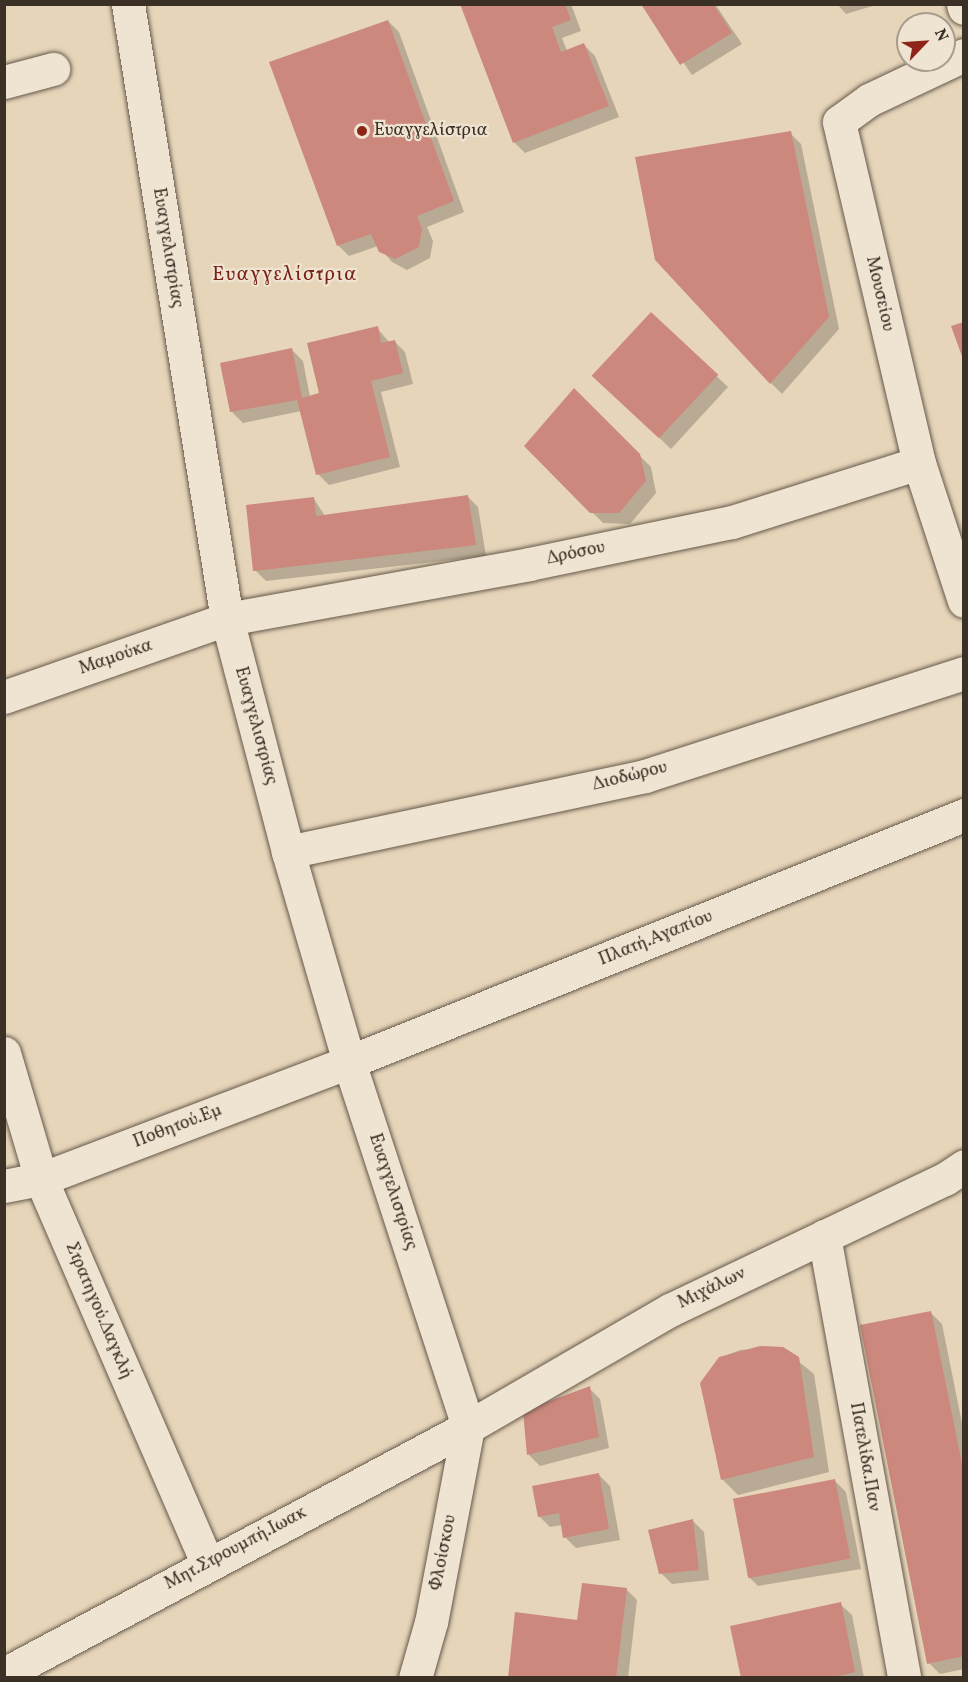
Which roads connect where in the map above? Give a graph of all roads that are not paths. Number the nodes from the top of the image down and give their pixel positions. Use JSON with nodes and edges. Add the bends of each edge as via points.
{"nodes":[{"id":1,"x":128,"y":4,"type":"edge"},
{"id":2,"x":963,"y":55,"type":"edge"},
{"id":3,"x":53,"y":69,"type":"dead end"},
{"id":4,"x":4,"y":82,"type":"edge"},
{"id":5,"x":918,"y":463,"type":"junction"},
{"id":6,"x":963,"y":601,"type":"edge"},
{"id":7,"x":227,"y":619,"type":"junction"},
{"id":8,"x":963,"y":673,"type":"edge"},
{"id":9,"x":4,"y":697,"type":"edge"},
{"id":10,"x":963,"y":815,"type":"edge"},
{"id":11,"x":288,"y":852,"type":"junction"},
{"id":12,"x":4,"y":1053,"type":"edge"},
{"id":13,"x":349,"y":1062,"type":"junction"},
{"id":14,"x":963,"y":1166,"type":"edge"},
{"id":15,"x":41,"y":1179,"type":"junction"},
{"id":16,"x":4,"y":1186,"type":"edge"},
{"id":17,"x":824,"y":1236,"type":"junction"},
{"id":18,"x":468,"y":1427,"type":"junction"},
{"id":19,"x":207,"y":1563,"type":"junction"},
{"id":20,"x":4,"y":1674,"type":"edge"},
{"id":21,"x":416,"y":1677,"type":"edge"},
{"id":22,"x":904,"y":1677,"type":"edge"}],
"edges":[{"from":1,"to":7,"type":"street","name":"Ευαγγελιστρίας"},
{"from":2,"to":5,"type":"street","name":"Μουσείου","via":[[869,100],[839,122]]},
{"from":3,"to":4,"type":"street"},
{"from":5,"to":6,"type":"street","name":"Μουσείου"},
{"from":5,"to":7,"type":"street","name":"Δρόσου","via":[[732,522]]},
{"from":7,"to":9,"type":"street","name":"Μαμούκα"},
{"from":7,"to":11,"type":"street","name":"Ευαγγελιστρίας"},
{"from":8,"to":11,"type":"street","name":"Διοδώρου","via":[[645,776]]},
{"from":10,"to":13,"type":"street","name":"Πλατή.Αγαπίου"},
{"from":11,"to":13,"type":"street","name":"Ευαγγελιστρίας"},
{"from":12,"to":15,"type":"street","name":"Στρατηγού.Δαγκλή"},
{"from":13,"to":15,"type":"street","name":"Ποθητού.Εμ"},
{"from":13,"to":18,"type":"street","name":"Ευαγγελιστρίας"},
{"from":14,"to":17,"type":"street","name":"Μιχάλων","via":[[945,1179]]},
{"from":15,"to":16,"type":"street","name":"Ποθητού.Εμ"},
{"from":15,"to":19,"type":"street","name":"Στρατηγού.Δαγκλή"},
{"from":17,"to":18,"type":"street","name":"Μιχάλων","via":[[670,1310]]},
{"from":17,"to":22,"type":"street","name":"Πατελίδα.Παν"},
{"from":18,"to":19,"type":"street","name":"Μητ.Στρουμπή.Ιωακ"},
{"from":18,"to":21,"type":"street","name":"Φλοίσκου","via":[[431,1622]]},
{"from":19,"to":20,"type":"street","name":"Μητ.Στρουμπή.Ιωακ"}]}
